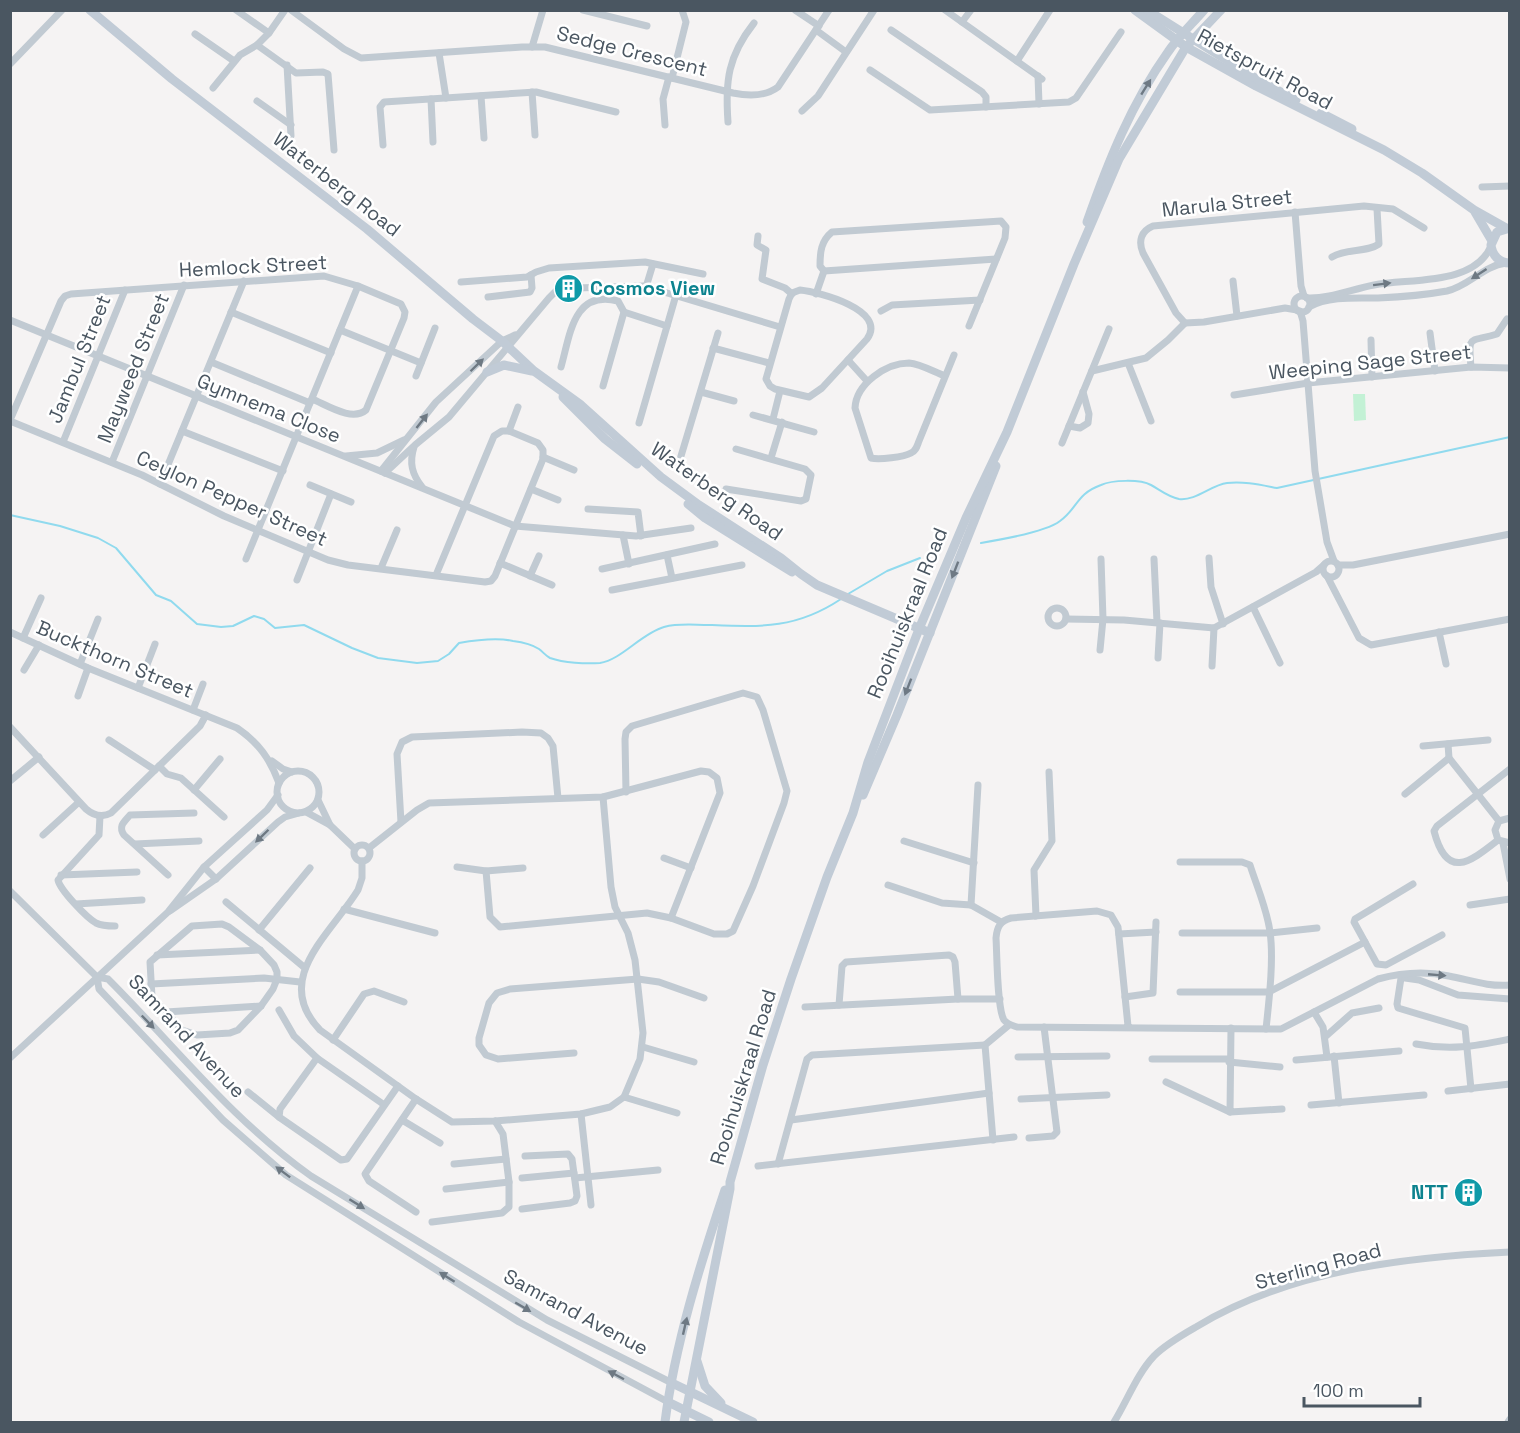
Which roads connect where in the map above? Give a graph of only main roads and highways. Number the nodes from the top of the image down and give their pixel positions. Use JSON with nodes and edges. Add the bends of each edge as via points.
{"nodes":[{"id":1,"x":90,"y":10,"type":"edge"},
{"id":2,"x":1136,"y":10,"type":"edge"},
{"id":3,"x":1147,"y":10,"type":"edge"},
{"id":4,"x":1204,"y":10,"type":"edge"},
{"id":5,"x":1221,"y":10,"type":"edge"},
{"id":6,"x":1185,"y":40,"type":"junction"},
{"id":7,"x":1474,"y":210,"type":"junction"},
{"id":8,"x":1508,"y":228,"type":"edge"},
{"id":9,"x":1492,"y":243,"type":"junction"},
{"id":10,"x":1508,"y":263,"type":"edge"},
{"id":11,"x":534,"y":371,"type":"junction"},
{"id":12,"x":487,"y":372,"type":"road end"},
{"id":13,"x":1006,"y":432,"type":"junction"},
{"id":14,"x":919,"y":628,"type":"junction"},
{"id":15,"x":930,"y":633,"type":"junction"},
{"id":16,"x":853,"y":813,"type":"junction"},
{"id":17,"x":730,"y":1182,"type":"junction"},
{"id":18,"x":697,"y":1359,"type":"junction"},
{"id":19,"x":672,"y":1383,"type":"junction"},
{"id":20,"x":689,"y":1392,"type":"junction"},
{"id":21,"x":668,"y":1402,"type":"junction"},
{"id":22,"x":728,"y":1410,"type":"junction"},
{"id":23,"x":686,"y":1411,"type":"junction"},
{"id":24,"x":665,"y":1422,"type":"edge"},
{"id":25,"x":684,"y":1422,"type":"edge"},
{"id":26,"x":709,"y":1422,"type":"edge"},
{"id":27,"x":753,"y":1422,"type":"edge"}],
"edges":[{"from":1,"to":11,"type":"main road","name":"Waterberg Road","via":[[172,79],[360,223]]},
{"from":2,"to":6,"type":"main road","name":"Rietspruit Road"},
{"from":3,"to":6,"type":"main road","name":"Rietspruit Road"},
{"from":4,"to":6,"type":"main road","name":"Rooihuiskraal Road"},
{"from":5,"to":6,"type":"main road","name":"Rooihuiskraal Road"},
{"from":6,"to":7,"type":"main road","name":"Rietspruit Road","via":[[1256,86],[1384,150]]},
{"from":6,"to":13,"type":"main road","name":"Rooihuiskraal Road","via":[[1119,159]]},
{"from":7,"to":8,"type":"main road","name":"Rietspruit Road"},
{"from":7,"to":9,"type":"main road","name":"Rietspruit Road"},
{"from":8,"to":9,"type":"main road","via":[[1497,232]]},
{"from":9,"to":10,"type":"main road","name":"Rietspruit Road","via":[[1494,255]]},
{"from":11,"to":12,"type":"main road","via":[[504,365]]},
{"from":11,"to":14,"type":"main road","name":"Waterberg Road","via":[[581,405],[675,488],[801,574],[833,593]]},
{"from":13,"to":14,"type":"main road","name":"Rooihuiskraal Road"},
{"from":13,"to":15,"type":"main road","name":"Rooihuiskraal Road","one_way":true,"via":[[999,459]]},
{"from":14,"to":15,"type":"main road","name":"Waterberg Road"},
{"from":14,"to":16,"type":"main road","name":"Rooihuiskraal Road","via":[[868,762]]},
{"from":15,"to":16,"type":"main road","name":"Rooihuiskraal Road","one_way":true},
{"from":16,"to":17,"type":"main road","name":"Rooihuiskraal Road","via":[[791,979]]},
{"from":17,"to":18,"type":"main road","name":"Rooihuiskraal Road"},
{"from":19,"to":17,"type":"main road","name":"Rooihuiskraal Road","one_way":true,"via":[[700,1263]]},
{"from":18,"to":20,"type":"main road","name":"Rooihuiskraal Road"},
{"from":18,"to":22,"type":"main road","via":[[705,1386]]},
{"from":19,"to":20,"type":"main road","name":"Samrand Avenue"},
{"from":19,"to":21,"type":"main road","name":"Rooihuiskraal Road"},
{"from":20,"to":22,"type":"main road","name":"Samrand Avenue"},
{"from":20,"to":23,"type":"main road","name":"Rooihuiskraal Road"},
{"from":21,"to":23,"type":"main road","name":"Samrand Avenue"},
{"from":21,"to":24,"type":"main road","name":"Rooihuiskraal Road"},
{"from":22,"to":27,"type":"main road","name":"Samrand Avenue"},
{"from":23,"to":25,"type":"main road","name":"Rooihuiskraal Road"},
{"from":23,"to":26,"type":"main road","name":"Samrand Avenue"}]}
